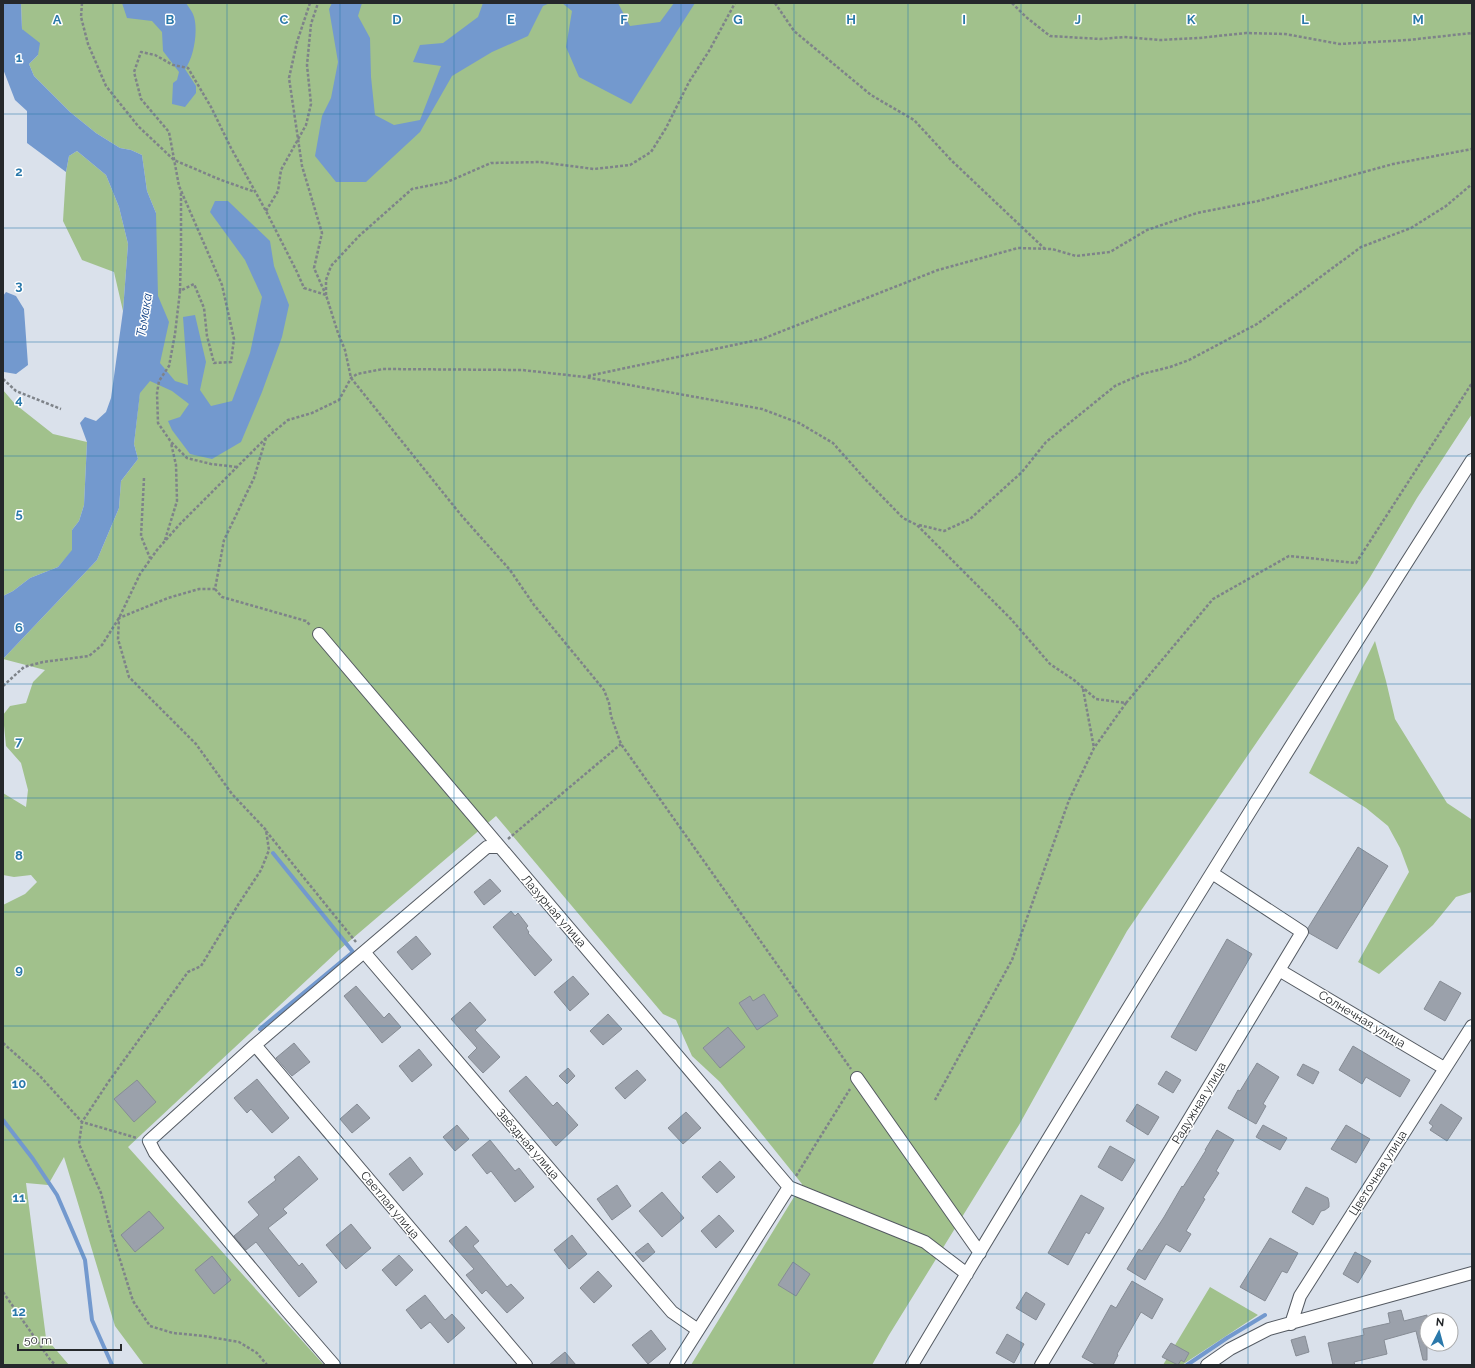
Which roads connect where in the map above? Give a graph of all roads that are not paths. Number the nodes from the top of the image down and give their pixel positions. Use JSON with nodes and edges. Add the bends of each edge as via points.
{"nodes":[{"id":1,"x":1472,"y":460,"type":"edge"},
{"id":2,"x":319,"y":634,"type":"road end"},
{"id":3,"x":499,"y":847,"type":"junction"},
{"id":4,"x":1212,"y":873,"type":"junction"},
{"id":5,"x":364,"y":952,"type":"junction"},
{"id":6,"x":1279,"y":970,"type":"junction"},
{"id":7,"x":1472,"y":1026,"type":"edge"},
{"id":8,"x":255,"y":1045,"type":"junction"},
{"id":9,"x":1444,"y":1068,"type":"junction"},
{"id":10,"x":857,"y":1078,"type":"road end"},
{"id":11,"x":789,"y":1187,"type":"junction"},
{"id":12,"x":980,"y":1253,"type":"junction"},
{"id":13,"x":1472,"y":1273,"type":"edge"},
{"id":14,"x":967,"y":1274,"type":"junction"},
{"id":15,"x":1291,"y":1324,"type":"junction"},
{"id":16,"x":698,"y":1330,"type":"junction"},
{"id":17,"x":334,"y":1365,"type":"edge"},
{"id":18,"x":526,"y":1365,"type":"edge"},
{"id":19,"x":676,"y":1365,"type":"edge"},
{"id":20,"x":912,"y":1365,"type":"edge"},
{"id":21,"x":1041,"y":1365,"type":"edge"},
{"id":22,"x":1207,"y":1365,"type":"edge"}],
"edges":[{"from":1,"to":4,"type":"street"},
{"from":2,"to":3,"type":"street","name":"Лазурная улица"},
{"from":3,"to":5,"type":"street","via":[[487,847]]},
{"from":3,"to":11,"type":"street","name":"Лазурная улица"},
{"from":4,"to":6,"type":"street","name":"Радужная улица","via":[[1302,932]]},
{"from":4,"to":12,"type":"street"},
{"from":5,"to":8,"type":"street"},
{"from":5,"to":16,"type":"street","name":"Звёздная улица","via":[[672,1312]]},
{"from":6,"to":9,"type":"street","name":"Солнечная улица"},
{"from":6,"to":21,"type":"street","name":"Радужная улица"},
{"from":7,"to":9,"type":"street","name":"Цветочная улица"},
{"from":8,"to":17,"type":"street","via":[[149,1141],[155,1153],[210,1221]]},
{"from":8,"to":18,"type":"street","name":"Светлая улица"},
{"from":9,"to":15,"type":"street","name":"Цветочная улица","via":[[1300,1296]]},
{"from":10,"to":12,"type":"street"},
{"from":11,"to":14,"type":"street","via":[[925,1242]]},
{"from":11,"to":16,"type":"street"},
{"from":12,"to":14,"type":"street"},
{"from":13,"to":15,"type":"street"},
{"from":14,"to":20,"type":"street"},
{"from":15,"to":22,"type":"street","via":[[1268,1329],[1230,1349]]},
{"from":16,"to":19,"type":"street"}]}
